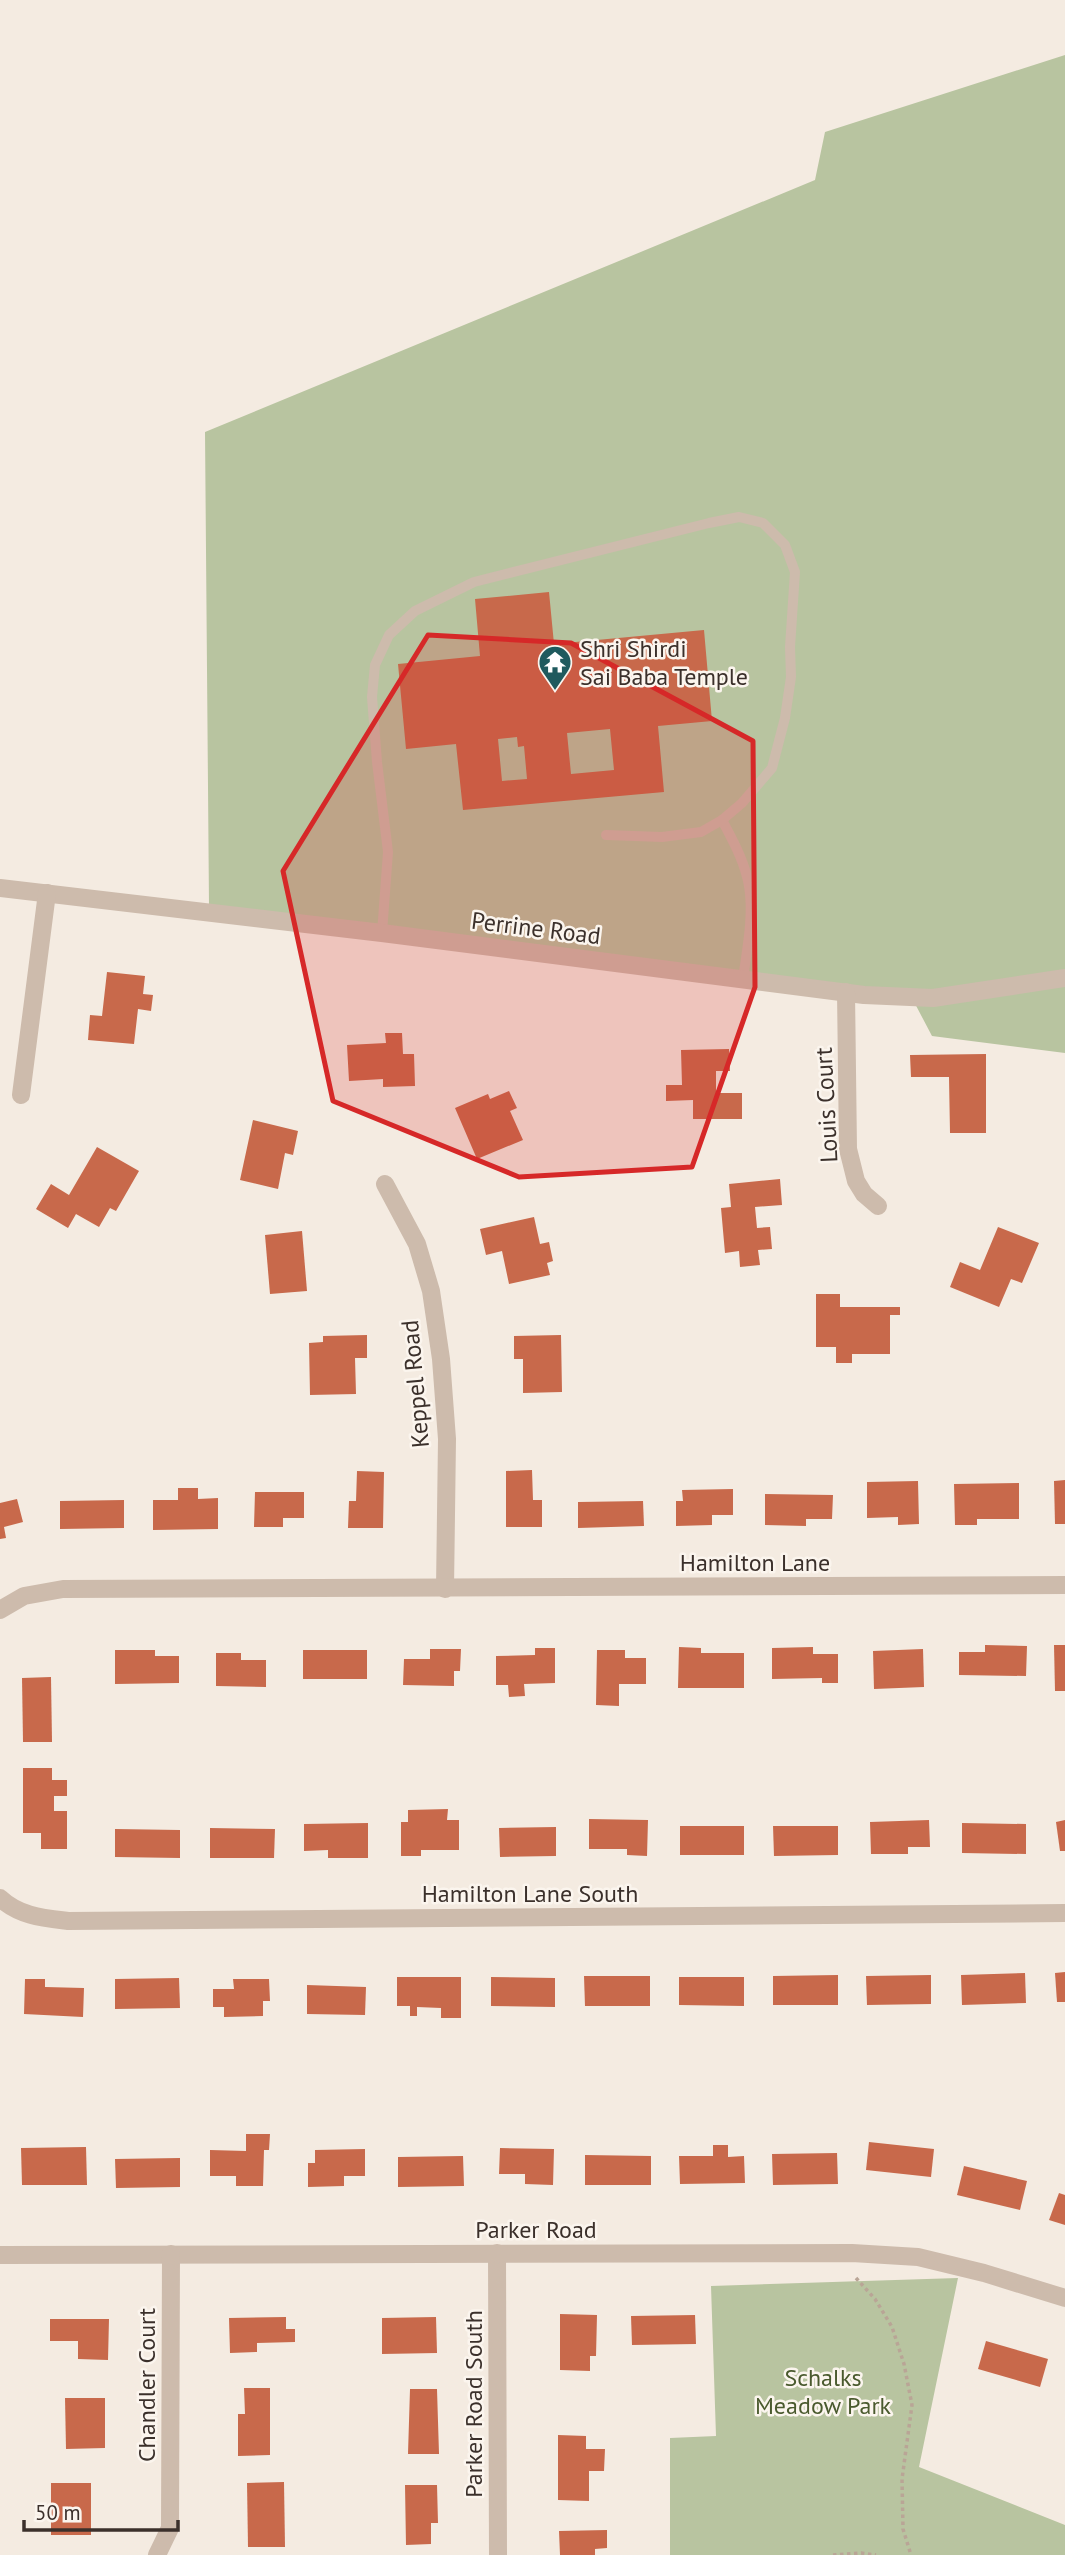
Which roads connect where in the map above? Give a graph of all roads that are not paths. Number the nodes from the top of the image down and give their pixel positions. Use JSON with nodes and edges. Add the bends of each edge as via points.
{"nodes":[{"id":1,"x":722,"y":820,"type":"junction"},
{"id":2,"x":606,"y":835,"type":"dead end"},
{"id":3,"x":0,"y":888,"type":"edge"},
{"id":4,"x":47,"y":893,"type":"junction"},
{"id":5,"x":382,"y":933,"type":"junction"},
{"id":6,"x":1065,"y":978,"type":"edge"},
{"id":7,"x":743,"y":979,"type":"junction"},
{"id":8,"x":846,"y":992,"type":"junction"},
{"id":9,"x":21,"y":1095,"type":"dead end"},
{"id":10,"x":386,"y":1184,"type":"dead end"},
{"id":11,"x":878,"y":1206,"type":"dead end"},
{"id":12,"x":1065,"y":1585,"type":"edge"},
{"id":13,"x":445,"y":1589,"type":"junction"},
{"id":14,"x":0,"y":1610,"type":"edge"},
{"id":15,"x":0,"y":1898,"type":"edge"},
{"id":16,"x":1065,"y":1913,"type":"edge"},
{"id":17,"x":497,"y":2253,"type":"junction"},
{"id":18,"x":171,"y":2254,"type":"junction"},
{"id":19,"x":0,"y":2255,"type":"edge"},
{"id":20,"x":1065,"y":2298,"type":"edge"},
{"id":21,"x":158,"y":2555,"type":"edge"},
{"id":22,"x":498,"y":2555,"type":"edge"}],
"edges":[{"from":1,"to":2,"type":"lane","via":[[701,832],[662,837]]},
{"from":1,"to":5,"type":"lane","via":[[772,768],[791,677],[795,572],[785,545],[763,523],[739,517],[709,523],[474,582],[415,611],[389,635],[375,665],[372,697],[388,852]]},
{"from":1,"to":7,"type":"lane","via":[[749,886],[751,917]]},
{"from":3,"to":4,"type":"street","name":"Perrine Road"},
{"from":4,"to":5,"type":"street","name":"Perrine Road"},
{"from":4,"to":9,"type":"street"},
{"from":5,"to":7,"type":"street","name":"Perrine Road"},
{"from":6,"to":8,"type":"street","name":"Perrine Road","via":[[933,998]]},
{"from":7,"to":8,"type":"street","name":"Perrine Road"},
{"from":8,"to":11,"type":"street","name":"Louis Court","via":[[848,1149],[856,1181]]},
{"from":10,"to":13,"type":"street","name":"Keppel Road","via":[[417,1244],[431,1291],[441,1359],[447,1439]]},
{"from":12,"to":13,"type":"street","name":"Hamilton Lane"},
{"from":13,"to":14,"type":"street","via":[[63,1589],[24,1596]]},
{"from":15,"to":16,"type":"street","name":"Hamilton Lane South","via":[[33,1917],[68,1921]]},
{"from":17,"to":18,"type":"street","name":"Parker Road"},
{"from":17,"to":20,"type":"street","name":"Parker Road","via":[[918,2256]]},
{"from":17,"to":22,"type":"street","name":"Parker Road South"},
{"from":18,"to":19,"type":"street","name":"Parker Road"},
{"from":18,"to":21,"type":"street","name":"Chandler Court","via":[[170,2528]]}]}
